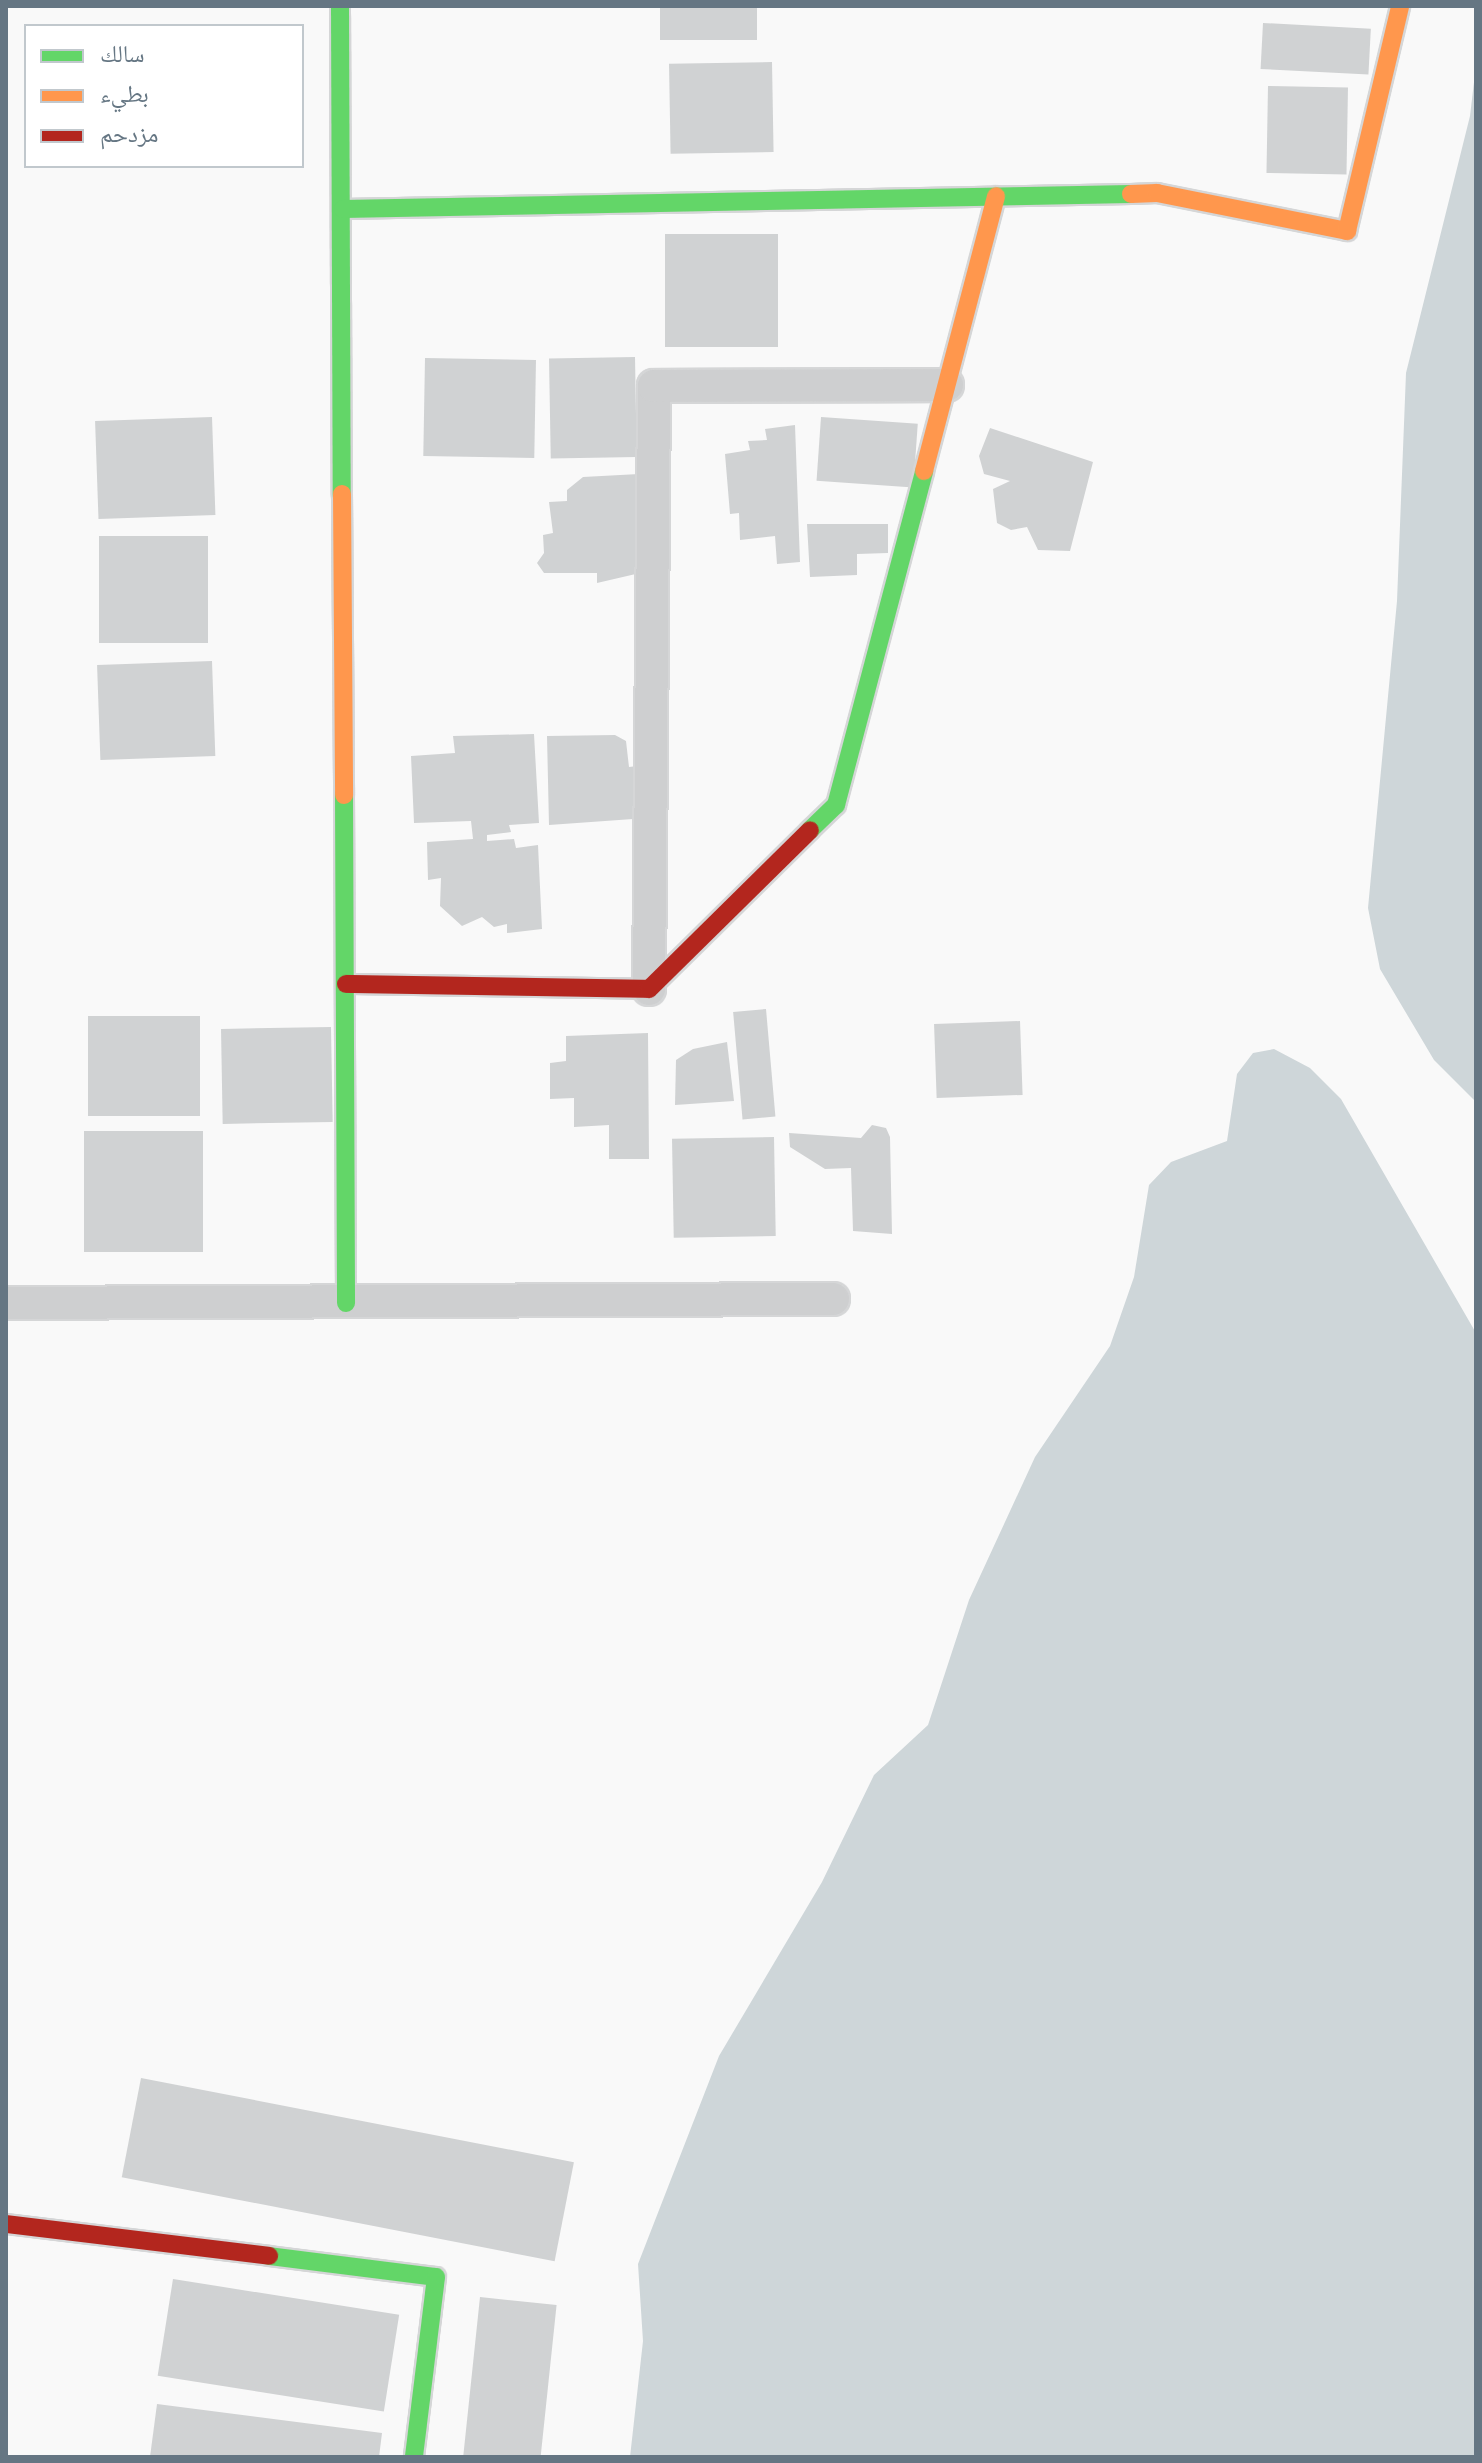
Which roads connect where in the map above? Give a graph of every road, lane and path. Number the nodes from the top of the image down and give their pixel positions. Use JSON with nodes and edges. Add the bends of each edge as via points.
{"nodes":[{"id":1,"x":340,"y":6,"type":"edge"},
{"id":2,"x":1400,"y":6,"type":"edge"},
{"id":3,"x":996,"y":196,"type":"junction"},
{"id":4,"x":343,"y":209,"type":"junction"},
{"id":5,"x":947,"y":385,"type":"junction"},
{"id":6,"x":346,"y":984,"type":"junction"},
{"id":7,"x":649,"y":989,"type":"junction"},
{"id":8,"x":833,"y":1299,"type":"dead end"},
{"id":9,"x":6,"y":1303,"type":"edge"},
{"id":10,"x":346,"y":1303,"type":"junction"},
{"id":11,"x":6,"y":2224,"type":"edge"},
{"id":12,"x":414,"y":2457,"type":"edge"}],
"edges":[{"from":1,"to":4,"type":"street"},
{"from":2,"to":3,"type":"street","via":[[1347,231],[1157,193]]},
{"from":3,"to":4,"type":"street"},
{"from":3,"to":5,"type":"street"},
{"from":4,"to":6,"type":"street"},
{"from":5,"to":7,"type":"street","via":[[836,805]]},
{"from":5,"to":7,"type":"street","via":[[654,386]]},
{"from":6,"to":7,"type":"street"},
{"from":6,"to":10,"type":"street"},
{"from":8,"to":10,"type":"street"},
{"from":9,"to":10,"type":"street"},
{"from":11,"to":12,"type":"street","via":[[436,2277]]}]}
